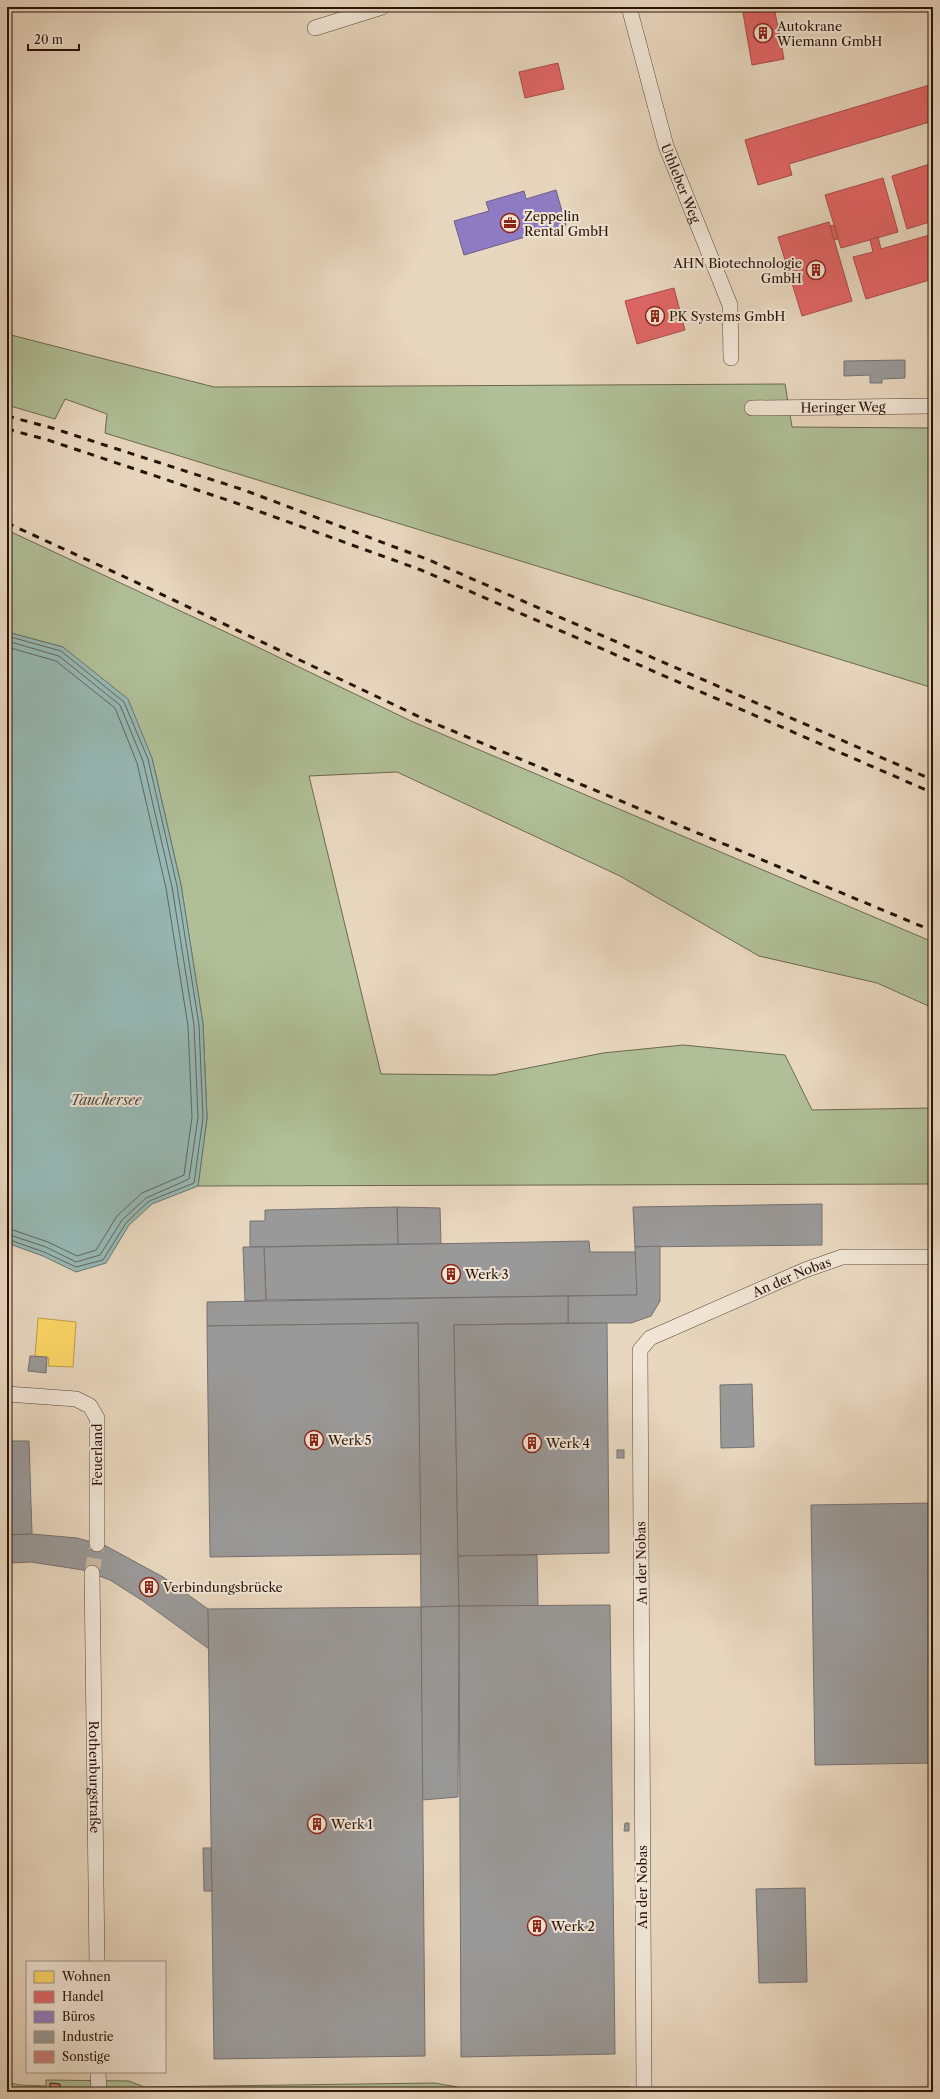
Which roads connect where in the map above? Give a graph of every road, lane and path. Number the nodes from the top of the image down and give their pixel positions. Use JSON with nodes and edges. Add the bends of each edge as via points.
{"nodes":[{"id":1,"x":382,"y":7,"type":"edge"},
{"id":2,"x":629,"y":7,"type":"edge"},
{"id":3,"x":315,"y":28,"type":"dead end"},
{"id":4,"x":731,"y":358,"type":"dead end"},
{"id":5,"x":933,"y":406,"type":"edge"},
{"id":6,"x":752,"y":408,"type":"dead end"},
{"id":7,"x":933,"y":1256,"type":"edge"},
{"id":8,"x":7,"y":1394,"type":"edge"},
{"id":9,"x":97,"y":1544,"type":"tunnel mouth"},
{"id":10,"x":92,"y":1573,"type":"tunnel mouth"},
{"id":11,"x":97,"y":1961,"type":"edge"},
{"id":12,"x":98,"y":2073,"type":"edge"},
{"id":13,"x":99,"y":2092,"type":"edge"},
{"id":14,"x":644,"y":2092,"type":"edge"}],
"edges":[{"from":1,"to":3,"type":"street"},
{"from":2,"to":4,"type":"street","name":"Uthleber Weg","via":[[666,146],[730,305]]},
{"from":5,"to":6,"type":"street","name":"Heringer Weg"},
{"from":7,"to":14,"type":"street","name":"An der Nobas","via":[[842,1257],[805,1270],[650,1338],[640,1350]]},
{"from":8,"to":9,"type":"street","name":"Feuerland","via":[[76,1399],[90,1406],[97,1418]]},
{"from":10,"to":11,"type":"street","name":"Rothenburgstraße"},
{"from":12,"to":13,"type":"street"}]}
